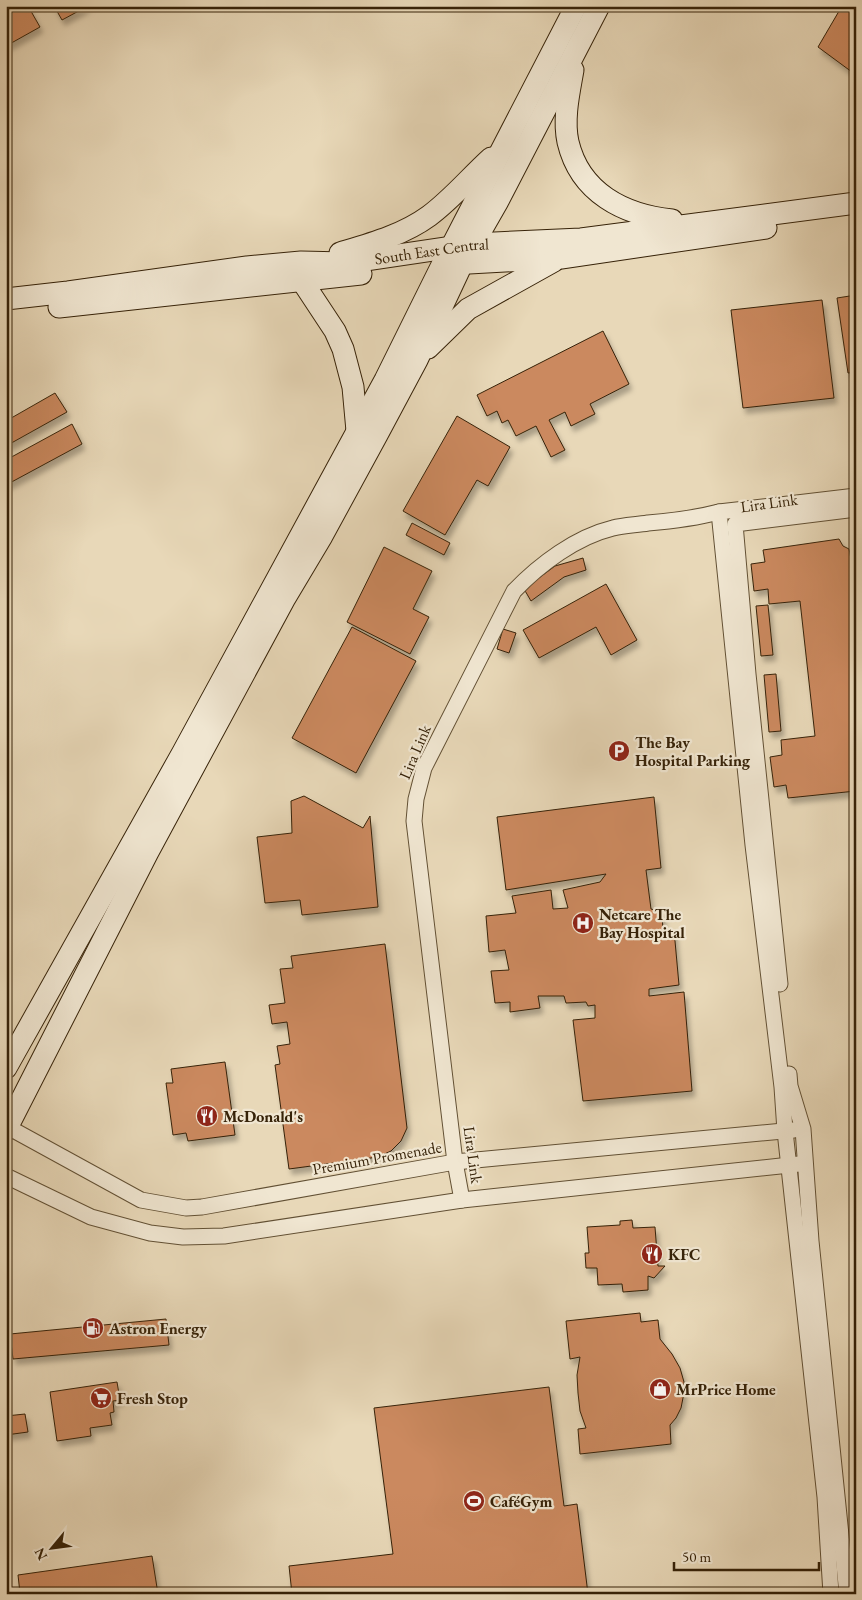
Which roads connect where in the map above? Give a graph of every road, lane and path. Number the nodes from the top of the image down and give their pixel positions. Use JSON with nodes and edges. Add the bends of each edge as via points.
{"nodes":[{"id":1,"x":576,"y":6,"type":"edge"},
{"id":2,"x":599,"y":6,"type":"edge"},
{"id":3,"x":578,"y":48,"type":"junction"},
{"id":4,"x":502,"y":148,"type":"junction"},
{"id":5,"x":856,"y":203,"type":"edge"},
{"id":6,"x":856,"y":217,"type":"edge"},
{"id":7,"x":706,"y":222,"type":"junction"},
{"id":8,"x":473,"y":244,"type":"junction"},
{"id":9,"x":561,"y":258,"type":"junction"},
{"id":10,"x":452,"y":259,"type":"junction"},
{"id":11,"x":301,"y":272,"type":"junction"},
{"id":12,"x":6,"y":299,"type":"edge"},
{"id":13,"x":6,"y":312,"type":"edge"},
{"id":14,"x":417,"y":360,"type":"junction"},
{"id":15,"x":357,"y":431,"type":"junction"},
{"id":16,"x":856,"y":496,"type":"edge"},
{"id":17,"x":856,"y":509,"type":"edge"},
{"id":18,"x":727,"y":518,"type":"junction"},
{"id":19,"x":6,"y":1068,"type":"edge"},
{"id":20,"x":7,"y":1128,"type":"edge"},
{"id":21,"x":803,"y":1129,"type":"junction"},
{"id":22,"x":785,"y":1131,"type":"junction"},
{"id":23,"x":455,"y":1162,"type":"junction"},
{"id":24,"x":805,"y":1163,"type":"junction"},
{"id":25,"x":790,"y":1166,"type":"junction"},
{"id":26,"x":6,"y":1176,"type":"edge"},
{"id":27,"x":462,"y":1200,"type":"junction"},
{"id":28,"x":831,"y":1594,"type":"edge"},
{"id":29,"x":847,"y":1594,"type":"edge"}],
"edges":[{"from":1,"to":4,"type":"street"},
{"from":2,"to":3,"type":"street"},
{"from":3,"to":7,"type":"street","via":[[566,110],[568,143],[584,175],[608,200],[632,212]]},
{"from":3,"to":8,"type":"street"},
{"from":4,"to":10,"type":"street"},
{"from":4,"to":11,"type":"street","via":[[429,216],[381,240],[330,256]]},
{"from":5,"to":7,"type":"street","name":"South East Central"},
{"from":6,"to":9,"type":"street","name":"South East Central"},
{"from":7,"to":8,"type":"street","name":"South East Central","via":[[581,239]]},
{"from":8,"to":10,"type":"street"},
{"from":9,"to":10,"type":"street","name":"South East Central"},
{"from":9,"to":14,"type":"street","via":[[468,309]]},
{"from":10,"to":11,"type":"street","name":"South East Central","via":[[345,263]]},
{"from":10,"to":14,"type":"street"},
{"from":10,"to":15,"type":"street"},
{"from":11,"to":12,"type":"street","name":"South East Central","via":[[247,267]]},
{"from":11,"to":13,"type":"street","name":"South East Central","via":[[252,285]]},
{"from":11,"to":15,"type":"street","via":[[343,348],[353,387]]},
{"from":14,"to":20,"type":"street","via":[[152,844]]},
{"from":15,"to":19,"type":"street"},
{"from":16,"to":18,"type":"street","name":"Lira Link"},
{"from":17,"to":18,"type":"street","name":"Lira Link"},
{"from":18,"to":21,"type":"street","name":"Lira Link","via":[[739,573],[790,1086]]},
{"from":18,"to":22,"type":"street","via":[[753,845]]},
{"from":18,"to":23,"type":"street","name":"Lira Link","via":[[695,518],[614,527],[574,545],[529,575],[514,591],[424,768],[414,822]]},
{"from":20,"to":23,"type":"street","name":"Premium Promenade","via":[[141,1200],[186,1208]]},
{"from":21,"to":22,"type":"street","name":"Premium Promenade"},
{"from":21,"to":24,"type":"street","name":"Lira Link"},
{"from":22,"to":23,"type":"street","name":"Premium Promenade"},
{"from":22,"to":25,"type":"street"},
{"from":23,"to":27,"type":"street","name":"Lira Link"},
{"from":24,"to":25,"type":"street"},
{"from":24,"to":29,"type":"street","name":"Lira Link"},
{"from":25,"to":27,"type":"street"},
{"from":25,"to":28,"type":"street","via":[[825,1497]]},
{"from":26,"to":27,"type":"street","via":[[91,1217],[150,1233],[182,1237],[224,1236]]}]}
